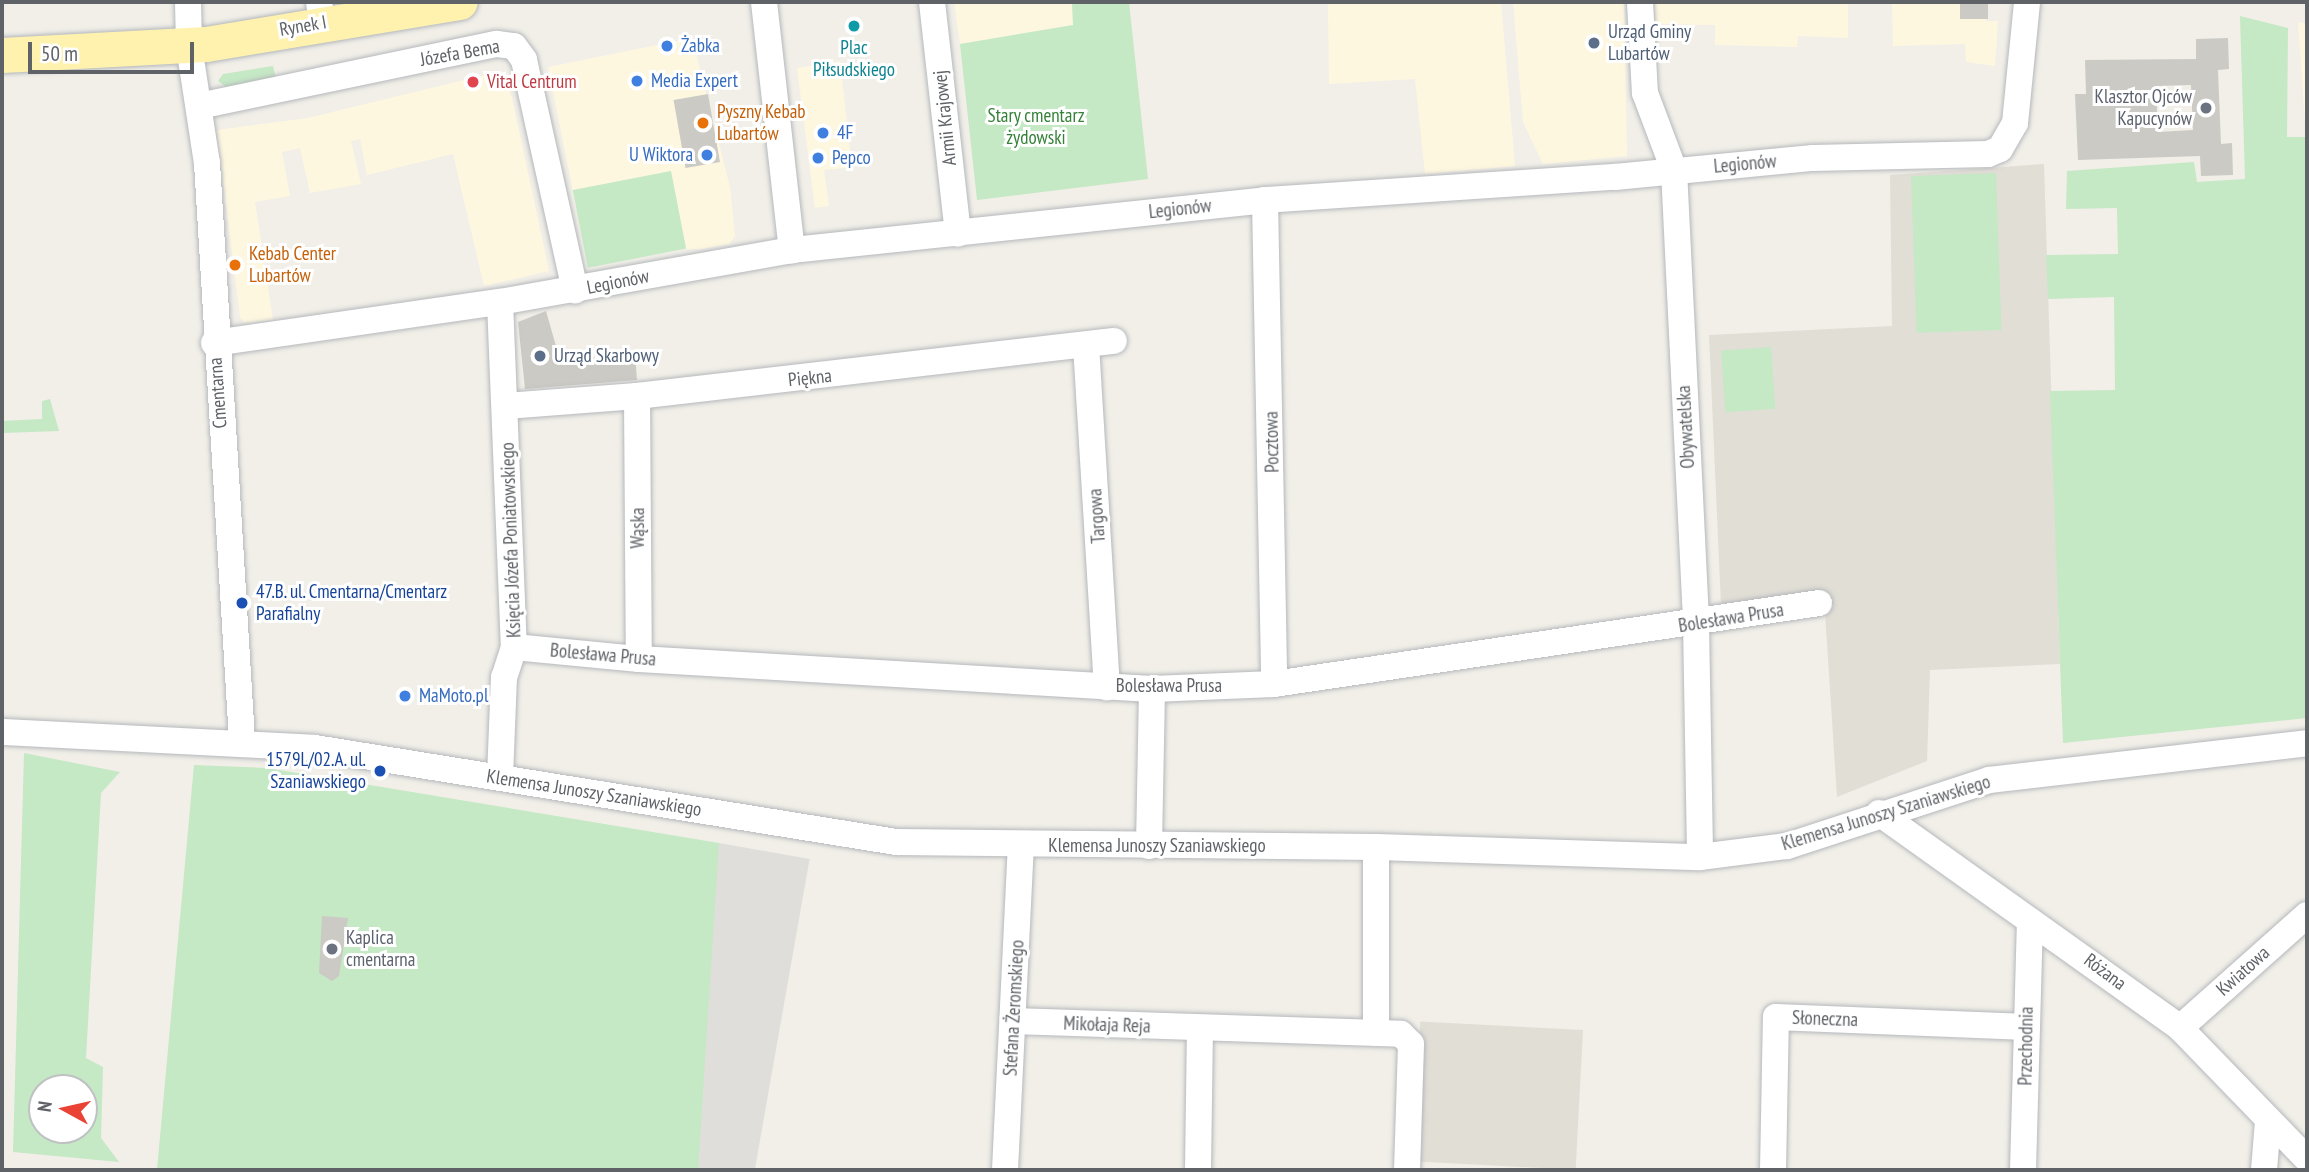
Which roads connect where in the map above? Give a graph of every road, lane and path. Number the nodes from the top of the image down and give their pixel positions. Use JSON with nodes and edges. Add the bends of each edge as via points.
{"nodes":[{"id":1,"x":188,"y":2,"type":"edge"},
{"id":2,"x":460,"y":2,"type":"edge"},
{"id":3,"x":764,"y":2,"type":"edge"},
{"id":4,"x":932,"y":2,"type":"edge"},
{"id":5,"x":1640,"y":2,"type":"edge"},
{"id":6,"x":2026,"y":2,"type":"edge"},
{"id":7,"x":321,"y":12,"type":"edge"},
{"id":8,"x":189,"y":46,"type":"junction"},
{"id":9,"x":2,"y":55,"type":"edge"},
{"id":10,"x":199,"y":106,"type":"junction"},
{"id":11,"x":1674,"y":170,"type":"junction"},
{"id":12,"x":1265,"y":200,"type":"junction"},
{"id":13,"x":958,"y":234,"type":"junction"},
{"id":14,"x":792,"y":250,"type":"junction"},
{"id":15,"x":575,"y":290,"type":"junction"},
{"id":16,"x":500,"y":302,"type":"junction"},
{"id":17,"x":1114,"y":341,"type":"dead end"},
{"id":18,"x":214,"y":343,"type":"junction"},
{"id":19,"x":1086,"y":345,"type":"junction"},
{"id":20,"x":637,"y":396,"type":"junction"},
{"id":21,"x":506,"y":406,"type":"junction"},
{"id":22,"x":1819,"y":603,"type":"dead end"},
{"id":23,"x":1696,"y":623,"type":"junction"},
{"id":24,"x":514,"y":647,"type":"junction"},
{"id":25,"x":639,"y":659,"type":"junction"},
{"id":26,"x":1274,"y":684,"type":"junction"},
{"id":27,"x":1107,"y":687,"type":"junction"},
{"id":28,"x":1152,"y":689,"type":"junction"},
{"id":29,"x":2,"y":732,"type":"edge"},
{"id":30,"x":242,"y":741,"type":"junction"},
{"id":31,"x":2307,"y":743,"type":"edge"},
{"id":32,"x":500,"y":777,"type":"junction"},
{"id":33,"x":1879,"y":813,"type":"junction"},
{"id":34,"x":1149,"y":846,"type":"junction"},
{"id":35,"x":1376,"y":846,"type":"junction"},
{"id":36,"x":1021,"y":847,"type":"junction"},
{"id":37,"x":1700,"y":857,"type":"junction"},
{"id":38,"x":2307,"y":915,"type":"edge"},
{"id":39,"x":2030,"y":921,"type":"junction"},
{"id":40,"x":1013,"y":1021,"type":"junction"},
{"id":41,"x":2026,"y":1027,"type":"junction"},
{"id":42,"x":2180,"y":1028,"type":"junction"},
{"id":43,"x":1200,"y":1029,"type":"junction"},
{"id":44,"x":1376,"y":1033,"type":"junction"},
{"id":45,"x":2268,"y":1121,"type":"junction"},
{"id":46,"x":2307,"y":1159,"type":"edge"},
{"id":47,"x":1005,"y":1170,"type":"edge"},
{"id":48,"x":1198,"y":1170,"type":"edge"},
{"id":49,"x":1407,"y":1170,"type":"edge"},
{"id":50,"x":1773,"y":1170,"type":"edge"},
{"id":51,"x":2024,"y":1170,"type":"edge"},
{"id":52,"x":2264,"y":1170,"type":"edge"}],
"edges":[{"from":1,"to":8,"type":"street","name":"Cmentarna"},
{"from":2,"to":7,"type":"main road","name":"Rynek I"},
{"from":3,"to":14,"type":"street"},
{"from":4,"to":13,"type":"street","name":"Armii Krajowej"},
{"from":5,"to":11,"type":"street","name":"Obywatelska","via":[[1645,93]]},
{"from":6,"to":11,"type":"street","name":"Legionów","via":[[2018,107],[2000,149],[1988,154],[1813,158]]},
{"from":7,"to":8,"type":"main road","name":"Rynek I"},
{"from":8,"to":9,"type":"main road","name":"Rynek I"},
{"from":8,"to":10,"type":"street","name":"Cmentarna"},
{"from":10,"to":15,"type":"street","name":"Józefa Bema","via":[[497,44],[514,46],[524,60]]},
{"from":10,"to":18,"type":"street","name":"Cmentarna","via":[[207,163]]},
{"from":11,"to":12,"type":"street","name":"Legionów"},
{"from":11,"to":23,"type":"street","name":"Obywatelska"},
{"from":12,"to":13,"type":"street","name":"Legionów"},
{"from":12,"to":26,"type":"street","name":"Pocztowa"},
{"from":13,"to":14,"type":"street","name":"Legionów"},
{"from":14,"to":15,"type":"street","name":"Legionów"},
{"from":15,"to":16,"type":"street","name":"Legionów"},
{"from":16,"to":18,"type":"street","name":"Legionów"},
{"from":16,"to":21,"type":"street","name":"Księcia Józefa Poniatowskiego"},
{"from":17,"to":19,"type":"street","name":"Piękna"},
{"from":18,"to":30,"type":"street","name":"Cmentarna"},
{"from":19,"to":20,"type":"street","name":"Piękna"},
{"from":19,"to":27,"type":"street","name":"Targowa"},
{"from":20,"to":21,"type":"street","name":"Piękna"},
{"from":20,"to":25,"type":"street","name":"Wąska"},
{"from":21,"to":24,"type":"street","name":"Księcia Józefa Poniatowskiego"},
{"from":22,"to":23,"type":"street","name":"Bolesława Prusa"},
{"from":23,"to":26,"type":"street","name":"Bolesława Prusa"},
{"from":23,"to":37,"type":"street","name":"Obywatelska"},
{"from":24,"to":25,"type":"street","name":"Bolesława Prusa"},
{"from":24,"to":32,"type":"street","name":"Księcia Józefa Poniatowskiego","via":[[505,677]]},
{"from":25,"to":27,"type":"street","name":"Bolesława Prusa"},
{"from":26,"to":28,"type":"street","name":"Bolesława Prusa"},
{"from":27,"to":28,"type":"street","name":"Bolesława Prusa"},
{"from":28,"to":34,"type":"street"},
{"from":29,"to":30,"type":"street","name":"Klemensa Junoszy Szaniawskiego"},
{"from":30,"to":32,"type":"street","name":"Klemensa Junoszy Szaniawskiego"},
{"from":31,"to":33,"type":"street","name":"Klemensa Junoszy Szaniawskiego","via":[[2026,774],[1952,789]]},
{"from":32,"to":36,"type":"street","name":"Klemensa Junoszy Szaniawskiego","via":[[818,832],[896,842]]},
{"from":33,"to":37,"type":"street","name":"Klemensa Junoszy Szaniawskiego","via":[[1787,846]]},
{"from":33,"to":39,"type":"street","name":"Różana"},
{"from":34,"to":35,"type":"street","name":"Klemensa Junoszy Szaniawskiego"},
{"from":34,"to":36,"type":"street","name":"Klemensa Junoszy Szaniawskiego"},
{"from":35,"to":37,"type":"street","name":"Klemensa Junoszy Szaniawskiego"},
{"from":35,"to":44,"type":"street"},
{"from":36,"to":40,"type":"street","name":"Stefana Żeromskiego"},
{"from":38,"to":42,"type":"street","name":"Kwiatowa"},
{"from":39,"to":41,"type":"street","name":"Przechodnia"},
{"from":39,"to":42,"type":"street","name":"Różana"},
{"from":40,"to":43,"type":"street","name":"Mikołaja Reja"},
{"from":40,"to":47,"type":"street","name":"Stefana Żeromskiego"},
{"from":41,"to":50,"type":"street","name":"Słoneczna","via":[[1776,1017]]},
{"from":41,"to":51,"type":"street","name":"Przechodnia"},
{"from":42,"to":45,"type":"street","name":"Różana"},
{"from":43,"to":44,"type":"street","name":"Mikołaja Reja"},
{"from":43,"to":48,"type":"street"},
{"from":44,"to":49,"type":"street","name":"Mikołaja Reja","via":[[1401,1034],[1411,1044]]},
{"from":45,"to":46,"type":"street","name":"Różana"},
{"from":45,"to":52,"type":"street"}]}
